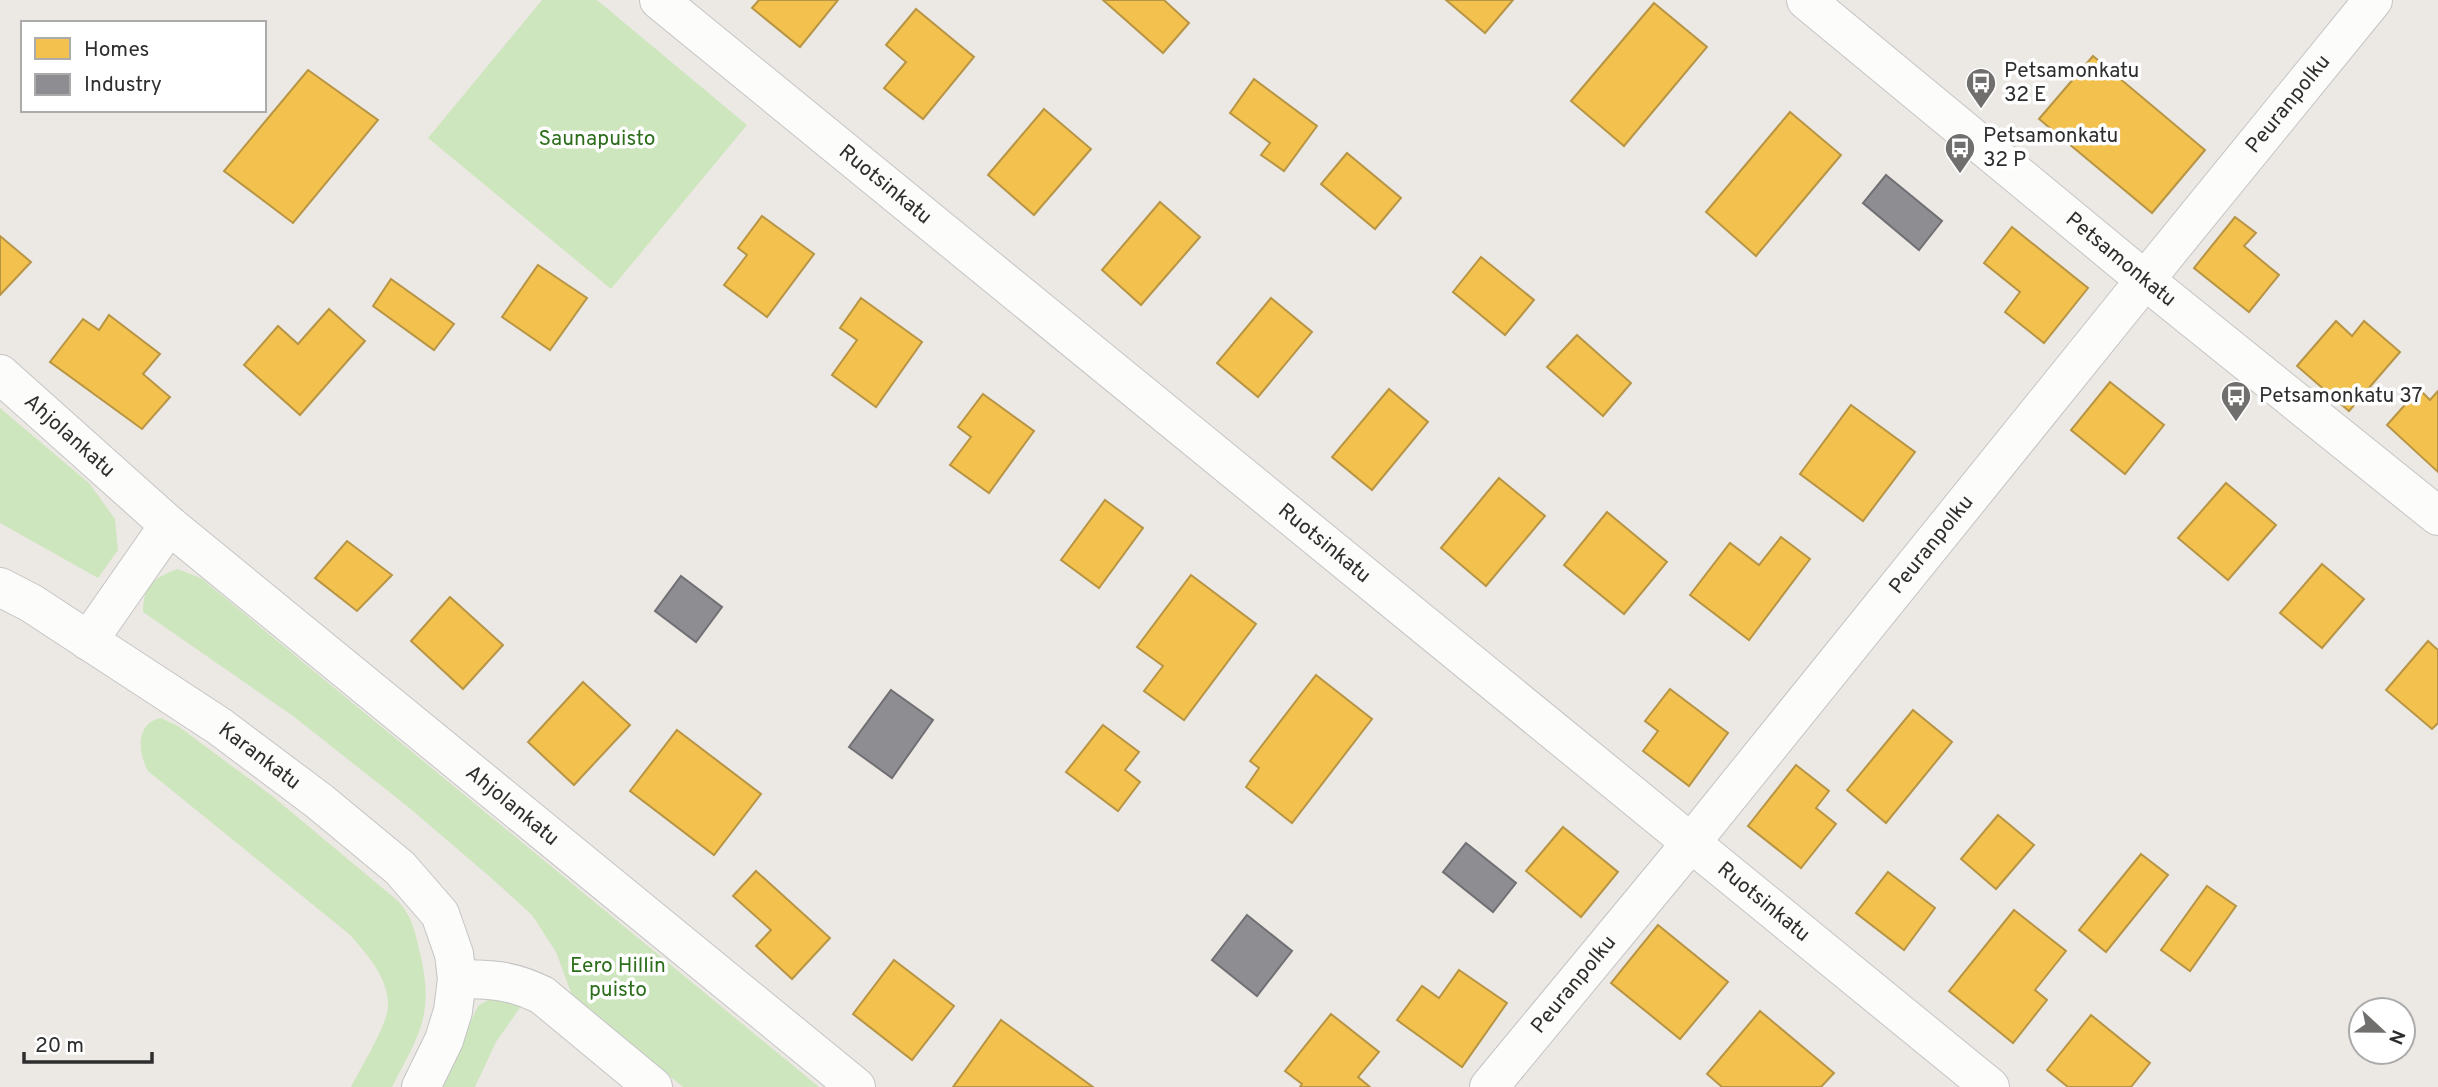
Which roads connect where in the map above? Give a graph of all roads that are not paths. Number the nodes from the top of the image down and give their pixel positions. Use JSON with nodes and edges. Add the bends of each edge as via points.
{"nodes":[{"id":1,"x":659,"y":0,"type":"edge"},
{"id":2,"x":1806,"y":0,"type":"edge"},
{"id":3,"x":2373,"y":0,"type":"edge"},
{"id":4,"x":2145,"y":280,"type":"junction"},
{"id":5,"x":0,"y":374,"type":"edge"},
{"id":6,"x":2438,"y":516,"type":"edge"},
{"id":7,"x":169,"y":525,"type":"junction"},
{"id":8,"x":0,"y":587,"type":"edge"},
{"id":9,"x":88,"y":641,"type":"junction"},
{"id":10,"x":1690,"y":844,"type":"junction"},
{"id":11,"x":457,"y":979,"type":"junction"},
{"id":12,"x":421,"y":1087,"type":"edge"},
{"id":13,"x":653,"y":1087,"type":"edge"},
{"id":14,"x":856,"y":1087,"type":"edge"},
{"id":15,"x":1489,"y":1087,"type":"edge"},
{"id":16,"x":1990,"y":1087,"type":"edge"}],
"edges":[{"from":1,"to":10,"type":"street","name":"Ruotsinkatu"},
{"from":2,"to":4,"type":"street","name":"Petsamonkatu"},
{"from":3,"to":4,"type":"street","name":"Peuranpolku"},
{"from":4,"to":6,"type":"street","name":"Petsamonkatu"},
{"from":4,"to":10,"type":"street","name":"Peuranpolku"},
{"from":5,"to":7,"type":"street","name":"Ahjolankatu"},
{"from":7,"to":9,"type":"street"},
{"from":7,"to":14,"type":"street","name":"Ahjolankatu"},
{"from":8,"to":9,"type":"street","name":"Karankatu"},
{"from":9,"to":11,"type":"street","name":"Karankatu","via":[[219,726],[400,868],[440,914]]},
{"from":10,"to":15,"type":"street","name":"Peuranpolku"},
{"from":10,"to":16,"type":"street","name":"Ruotsinkatu"},
{"from":11,"to":12,"type":"street","name":"Karankatu","via":[[444,1041]]},
{"from":11,"to":13,"type":"street","via":[[494,979],[542,995]]}]}
